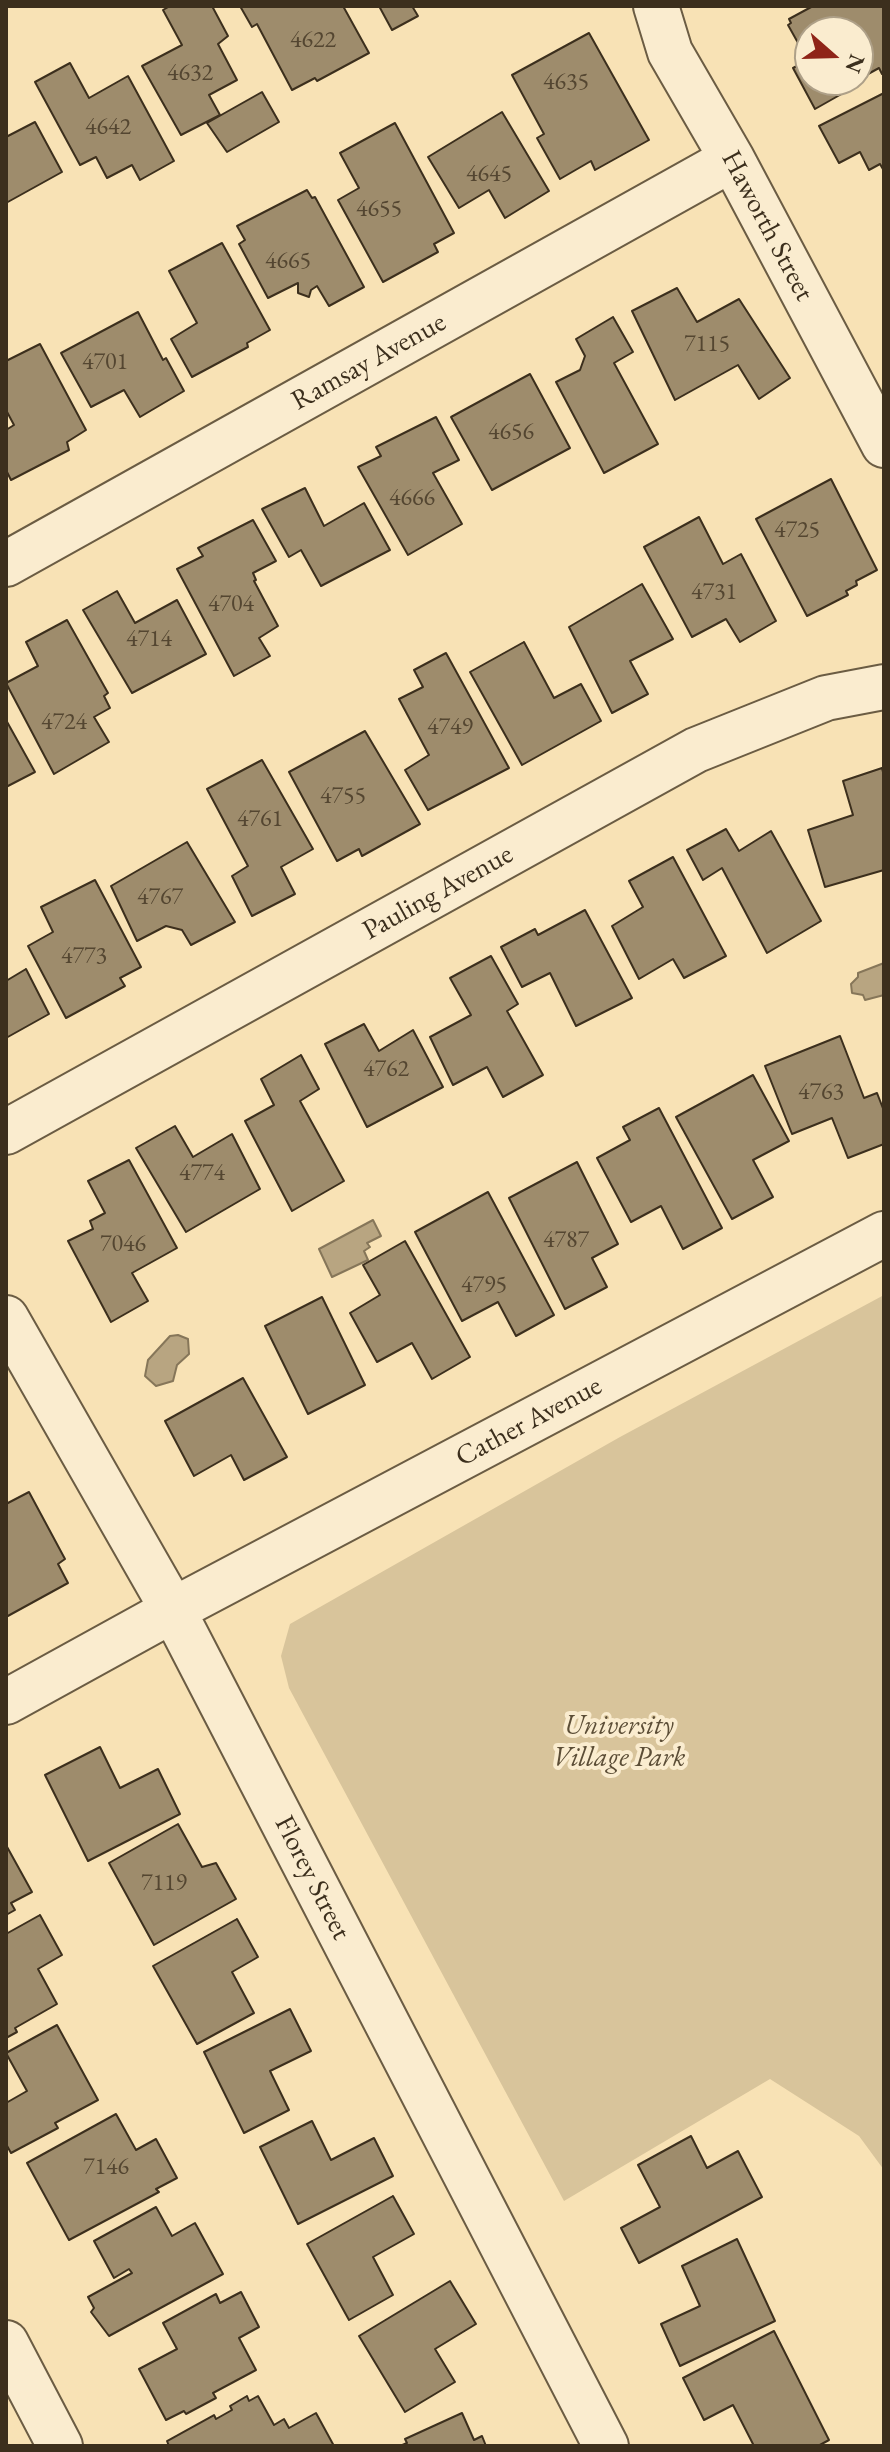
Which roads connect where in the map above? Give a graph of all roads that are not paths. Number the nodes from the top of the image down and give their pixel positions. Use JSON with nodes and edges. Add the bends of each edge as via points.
{"nodes":[{"id":1,"x":656,"y":6,"type":"edge"},
{"id":2,"x":732,"y":159,"type":"junction"},
{"id":3,"x":884,"y":445,"type":"edge"},
{"id":4,"x":6,"y":564,"type":"edge"},
{"id":5,"x":884,"y":687,"type":"edge"},
{"id":6,"x":6,"y":1132,"type":"edge"},
{"id":7,"x":884,"y":1234,"type":"edge"},
{"id":8,"x":6,"y":1318,"type":"edge"},
{"id":9,"x":173,"y":1610,"type":"junction"},
{"id":10,"x":6,"y":1702,"type":"edge"},
{"id":11,"x":6,"y":2343,"type":"edge"},
{"id":12,"x":60,"y":2446,"type":"edge"},
{"id":13,"x":606,"y":2446,"type":"edge"}],
"edges":[{"from":1,"to":2,"type":"street","name":"Haworth Street","via":[[670,52]]},
{"from":2,"to":3,"type":"street","name":"Haworth Street"},
{"from":2,"to":4,"type":"street","name":"Ramsay Avenue"},
{"from":5,"to":6,"type":"street","name":"Pauling Avenue","via":[[826,698],[696,750]]},
{"from":7,"to":9,"type":"street","name":"Cather Avenue"},
{"from":8,"to":9,"type":"street","name":"Florey Street"},
{"from":9,"to":10,"type":"street","name":"Cather Avenue"},
{"from":9,"to":13,"type":"street","name":"Florey Street"},
{"from":11,"to":12,"type":"street"}]}
